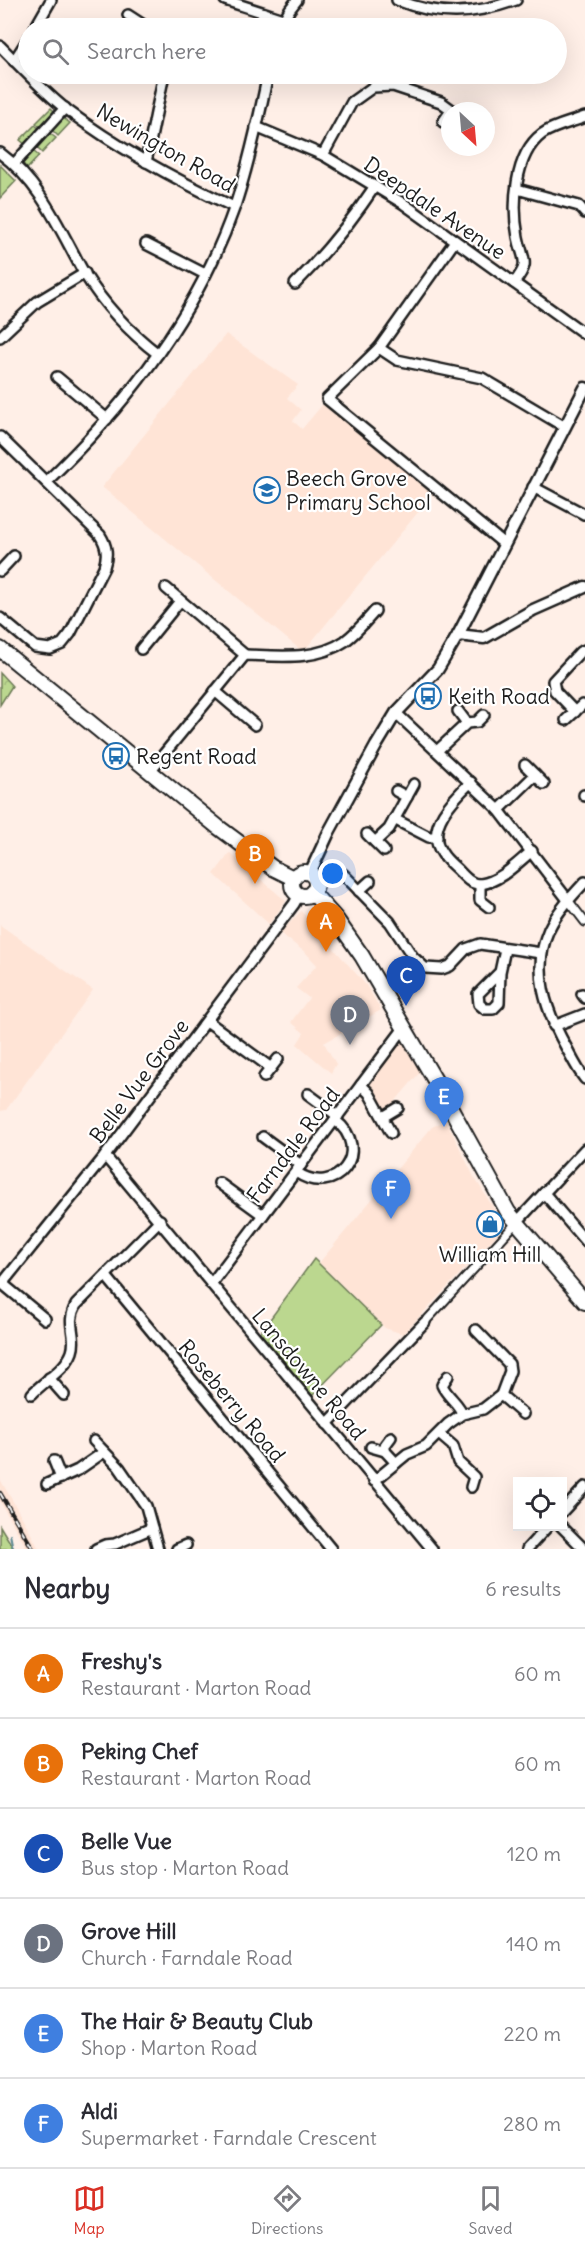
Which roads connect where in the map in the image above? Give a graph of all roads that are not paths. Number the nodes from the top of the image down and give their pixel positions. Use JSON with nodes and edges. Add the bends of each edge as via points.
{"nodes":[{"id":1,"x":51,"y":0,"type":"edge"},
{"id":2,"x":225,"y":0,"type":"edge"},
{"id":3,"x":297,"y":0,"type":"edge"},
{"id":4,"x":397,"y":0,"type":"edge"},
{"id":5,"x":516,"y":0,"type":"edge"},
{"id":6,"x":128,"y":15,"type":"dead end"},
{"id":7,"x":41,"y":18,"type":"edge"},
{"id":8,"x":133,"y":18,"type":"edge"},
{"id":9,"x":267,"y":18,"type":"edge"},
{"id":10,"x":285,"y":18,"type":"edge"},
{"id":11,"x":0,"y":46,"type":"edge"},
{"id":12,"x":18,"y":54,"type":"edge"},
{"id":13,"x":14,"y":60,"type":"junction"},
{"id":14,"x":18,"y":64,"type":"edge"},
{"id":15,"x":40,"y":84,"type":"edge"},
{"id":16,"x":162,"y":84,"type":"edge"},
{"id":17,"x":266,"y":84,"type":"edge"},
{"id":18,"x":441,"y":102,"type":"edge"},
{"id":19,"x":65,"y":108,"type":"junction"},
{"id":20,"x":585,"y":117,"type":"edge"},
{"id":21,"x":256,"y":127,"type":"junction"},
{"id":22,"x":0,"y":153,"type":"edge"},
{"id":23,"x":323,"y":155,"type":"junction"},
{"id":24,"x":146,"y":162,"type":"junction"},
{"id":25,"x":15,"y":164,"type":"junction"},
{"id":26,"x":375,"y":186,"type":"junction"},
{"id":27,"x":518,"y":189,"type":"junction"},
{"id":28,"x":234,"y":207,"type":"junction"},
{"id":29,"x":585,"y":213,"type":"edge"},
{"id":30,"x":455,"y":241,"type":"junction"},
{"id":31,"x":146,"y":244,"type":"dead end"},
{"id":32,"x":85,"y":273,"type":"junction"},
{"id":33,"x":205,"y":274,"type":"junction"},
{"id":34,"x":514,"y":284,"type":"junction"},
{"id":35,"x":295,"y":285,"type":"dead end"},
{"id":36,"x":585,"y":334,"type":"edge"},
{"id":37,"x":0,"y":337,"type":"edge"},
{"id":38,"x":380,"y":348,"type":"junction"},
{"id":39,"x":158,"y":354,"type":"junction"},
{"id":40,"x":57,"y":377,"type":"dead end"},
{"id":41,"x":585,"y":388,"type":"edge"},
{"id":42,"x":107,"y":419,"type":"junction"},
{"id":43,"x":564,"y":427,"type":"junction"},
{"id":44,"x":2,"y":442,"type":"edge"},
{"id":45,"x":46,"y":482,"type":"junction"},
{"id":46,"x":533,"y":487,"type":"junction"},
{"id":47,"x":584,"y":514,"type":"edge"},
{"id":48,"x":504,"y":544,"type":"junction"},
{"id":49,"x":14,"y":556,"type":"dead end"},
{"id":50,"x":0,"y":571,"type":"edge"},
{"id":51,"x":585,"y":587,"type":"edge"},
{"id":52,"x":166,"y":588,"type":"dead end"},
{"id":53,"x":180,"y":602,"type":"junction"},
{"id":54,"x":375,"y":611,"type":"dead end"},
{"id":55,"x":0,"y":618,"type":"edge"},
{"id":56,"x":458,"y":635,"type":"junction"},
{"id":57,"x":0,"y":649,"type":"edge"},
{"id":58,"x":141,"y":649,"type":"dead end"},
{"id":59,"x":585,"y":650,"type":"edge"},
{"id":60,"x":245,"y":655,"type":"junction"},
{"id":61,"x":215,"y":691,"type":"junction"},
{"id":62,"x":458,"y":711,"type":"dead end"},
{"id":63,"x":396,"y":713,"type":"junction"},
{"id":64,"x":484,"y":715,"type":"dead end"},
{"id":65,"x":566,"y":720,"type":"dead end"},
{"id":66,"x":467,"y":723,"type":"junction"},
{"id":67,"x":255,"y":725,"type":"dead end"},
{"id":68,"x":438,"y":750,"type":"junction"},
{"id":69,"x":525,"y":765,"type":"dead end"},
{"id":70,"x":150,"y":771,"type":"junction"},
{"id":71,"x":535,"y":775,"type":"junction"},
{"id":72,"x":471,"y":782,"type":"junction"},
{"id":73,"x":414,"y":784,"type":"dead end"},
{"id":74,"x":544,"y":784,"type":"dead end"},
{"id":75,"x":396,"y":791,"type":"dead end"},
{"id":76,"x":407,"y":797,"type":"junction"},
{"id":77,"x":499,"y":810,"type":"junction"},
{"id":78,"x":394,"y":819,"type":"junction"},
{"id":79,"x":367,"y":834,"type":"dead end"},
{"id":80,"x":437,"y":837,"type":"junction"},
{"id":81,"x":375,"y":842,"type":"junction"},
{"id":82,"x":384,"y":851,"type":"dead end"},
{"id":83,"x":532,"y":851,"type":"junction"},
{"id":84,"x":310,"y":873,"type":"junction"},
{"id":85,"x":343,"y":874,"type":"dead end"},
{"id":86,"x":293,"y":878,"type":"junction"},
{"id":87,"x":370,"y":881,"type":"dead end"},
{"id":88,"x":585,"y":882,"type":"edge"},
{"id":89,"x":480,"y":884,"type":"junction"},
{"id":90,"x":359,"y":891,"type":"junction"},
{"id":91,"x":305,"y":893,"type":"junction"},
{"id":92,"x":568,"y":900,"type":"junction"},
{"id":93,"x":489,"y":907,"type":"dead end"},
{"id":94,"x":585,"y":922,"type":"edge"},
{"id":95,"x":505,"y":949,"type":"junction"},
{"id":96,"x":541,"y":953,"type":"junction"},
{"id":97,"x":500,"y":972,"type":"dead end"},
{"id":98,"x":585,"y":1014,"type":"edge"},
{"id":99,"x":207,"y":1021,"type":"junction"},
{"id":100,"x":554,"y":1026,"type":"junction"},
{"id":101,"x":404,"y":1028,"type":"junction"},
{"id":102,"x":278,"y":1059,"type":"dead end"},
{"id":103,"x":271,"y":1068,"type":"junction"},
{"id":104,"x":264,"y":1077,"type":"dead end"},
{"id":105,"x":585,"y":1079,"type":"edge"},
{"id":106,"x":361,"y":1085,"type":"junction"},
{"id":107,"x":308,"y":1094,"type":"dead end"},
{"id":108,"x":398,"y":1108,"type":"dead end"},
{"id":109,"x":383,"y":1117,"type":"junction"},
{"id":110,"x":336,"y":1118,"type":"junction"},
{"id":111,"x":391,"y":1132,"type":"dead end"},
{"id":112,"x":263,"y":1137,"type":"dead end"},
{"id":113,"x":585,"y":1149,"type":"edge"},
{"id":114,"x":105,"y":1156,"type":"junction"},
{"id":115,"x":298,"y":1169,"type":"junction"},
{"id":116,"x":219,"y":1183,"type":"dead end"},
{"id":117,"x":544,"y":1193,"type":"junction"},
{"id":118,"x":263,"y":1215,"type":"junction"},
{"id":119,"x":160,"y":1220,"type":"junction"},
{"id":120,"x":516,"y":1223,"type":"junction"},
{"id":121,"x":585,"y":1241,"type":"edge"},
{"id":122,"x":106,"y":1276,"type":"junction"},
{"id":123,"x":3,"y":1280,"type":"edge"},
{"id":124,"x":211,"y":1284,"type":"junction"},
{"id":125,"x":585,"y":1302,"type":"edge"},
{"id":126,"x":45,"y":1318,"type":"dead end"},
{"id":127,"x":426,"y":1322,"type":"joint"},
{"id":128,"x":490,"y":1327,"type":"dead end"},
{"id":129,"x":448,"y":1376,"type":"dead end"},
{"id":130,"x":49,"y":1378,"type":"junction"},
{"id":131,"x":32,"y":1394,"type":"dead end"},
{"id":132,"x":64,"y":1395,"type":"dead end"},
{"id":133,"x":501,"y":1395,"type":"junction"},
{"id":134,"x":462,"y":1414,"type":"junction"},
{"id":135,"x":523,"y":1414,"type":"dead end"},
{"id":136,"x":327,"y":1424,"type":"junction"},
{"id":137,"x":440,"y":1434,"type":"junction"},
{"id":138,"x":392,"y":1437,"type":"dead end"},
{"id":139,"x":94,"y":1441,"type":"dead end"},
{"id":140,"x":371,"y":1447,"type":"dead end"},
{"id":141,"x":385,"y":1450,"type":"junction"},
{"id":142,"x":104,"y":1452,"type":"junction"},
{"id":143,"x":54,"y":1461,"type":"dead end"},
{"id":144,"x":396,"y":1463,"type":"junction"},
{"id":145,"x":61,"y":1478,"type":"junction"},
{"id":146,"x":374,"y":1481,"type":"junction"},
{"id":147,"x":46,"y":1484,"type":"dead end"},
{"id":148,"x":471,"y":1487,"type":"dead end"},
{"id":149,"x":585,"y":1487,"type":"edge"},
{"id":150,"x":567,"y":1507,"type":"edge"},
{"id":151,"x":152,"y":1528,"type":"junction"},
{"id":152,"x":544,"y":1531,"type":"edge"},
{"id":153,"x":565,"y":1531,"type":"edge"},
{"id":154,"x":100,"y":1535,"type":"dead end"},
{"id":155,"x":100,"y":1547,"type":"edge"},
{"id":156,"x":158,"y":1549,"type":"edge"},
{"id":157,"x":331,"y":1549,"type":"edge"},
{"id":158,"x":432,"y":1549,"type":"edge"},
{"id":159,"x":527,"y":1549,"type":"edge"},
{"id":160,"x":584,"y":1549,"type":"edge"}],
"edges":[{"from":1,"to":7,"type":"street"},
{"from":2,"to":9,"type":"street"},
{"from":3,"to":10,"type":"street"},
{"from":4,"to":5,"type":"street","via":[[413,7],[468,13]]},
{"from":6,"to":8,"type":"street"},
{"from":11,"to":13,"type":"street","name":"Newington Road"},
{"from":12,"to":13,"type":"street"},
{"from":13,"to":14,"type":"street","name":"Newington Road"},
{"from":15,"to":19,"type":"street","name":"Newington Road"},
{"from":16,"to":24,"type":"street"},
{"from":17,"to":21,"type":"street"},
{"from":18,"to":23,"type":"street","via":[[393,86],[373,87],[352,102]]},
{"from":19,"to":24,"type":"street","name":"Newington Road"},
{"from":19,"to":25,"type":"street"},
{"from":20,"to":27,"type":"street","via":[[543,134],[526,151]]},
{"from":21,"to":23,"type":"street","name":"Deepdale Avenue"},
{"from":21,"to":28,"type":"street"},
{"from":22,"to":25,"type":"street"},
{"from":23,"to":26,"type":"street","name":"Deepdale Avenue"},
{"from":24,"to":28,"type":"street","name":"Newington Road"},
{"from":25,"to":32,"type":"street","via":[[57,221]]},
{"from":26,"to":30,"type":"street","name":"Deepdale Avenue"},
{"from":26,"to":35,"type":"street","via":[[351,223]]},
{"from":27,"to":29,"type":"street","via":[[579,206]]},
{"from":27,"to":34,"type":"street","via":[[514,212],[526,264]]},
{"from":28,"to":33,"type":"street"},
{"from":30,"to":34,"type":"street","name":"Deepdale Avenue"},
{"from":30,"to":38,"type":"street"},
{"from":31,"to":33,"type":"street"},
{"from":32,"to":37,"type":"street","via":[[37,302]]},
{"from":32,"to":39,"type":"street","via":[[116,318]]},
{"from":33,"to":39,"type":"street"},
{"from":34,"to":36,"type":"street","name":"Deepdale Avenue"},
{"from":38,"to":43,"type":"street","via":[[397,360],[482,378]]},
{"from":38,"to":48,"type":"street","via":[[327,399]]},
{"from":39,"to":42,"type":"street"},
{"from":40,"to":42,"type":"street"},
{"from":41,"to":43,"type":"street"},
{"from":42,"to":45,"type":"street"},
{"from":43,"to":46,"type":"street"},
{"from":44,"to":45,"type":"street"},
{"from":45,"to":55,"type":"street","via":[[100,535],[106,544],[104,567],[62,644],[50,649],[35,647]]},
{"from":46,"to":47,"type":"street"},
{"from":46,"to":48,"type":"street"},
{"from":48,"to":56,"type":"street"},
{"from":49,"to":50,"type":"street"},
{"from":51,"to":56,"type":"street","via":[[532,610],[484,638]]},
{"from":52,"to":53,"type":"street"},
{"from":53,"to":58,"type":"street"},
{"from":53,"to":60,"type":"street"},
{"from":54,"to":60,"type":"street","via":[[346,640],[324,652],[302,656]]},
{"from":56,"to":63,"type":"street","via":[[438,669]]},
{"from":57,"to":70,"type":"main road"},
{"from":59,"to":65,"type":"street","via":[[553,681],[555,691],[579,709]]},
{"from":60,"to":61,"type":"street"},
{"from":61,"to":67,"type":"street"},
{"from":61,"to":70,"type":"street"},
{"from":62,"to":66,"type":"street"},
{"from":63,"to":68,"type":"street"},
{"from":63,"to":84,"type":"street"},
{"from":64,"to":66,"type":"street","via":[[477,722]]},
{"from":66,"to":68,"type":"street"},
{"from":68,"to":72,"type":"street"},
{"from":69,"to":71,"type":"street"},
{"from":70,"to":86,"type":"main road","via":[[273,868]]},
{"from":71,"to":74,"type":"street"},
{"from":71,"to":77,"type":"street"},
{"from":72,"to":77,"type":"street"},
{"from":72,"to":80,"type":"street","via":[[452,800]]},
{"from":73,"to":76,"type":"street"},
{"from":75,"to":76,"type":"street"},
{"from":76,"to":78,"type":"street"},
{"from":77,"to":83,"type":"street"},
{"from":78,"to":80,"type":"street","via":[[429,837]]},
{"from":78,"to":81,"type":"street"},
{"from":79,"to":81,"type":"street"},
{"from":80,"to":89,"type":"street","via":[[442,853],[469,881]]},
{"from":81,"to":82,"type":"street"},
{"from":83,"to":89,"type":"street","via":[[496,879]]},
{"from":83,"to":92,"type":"street"},
{"from":84,"to":86,"type":"main road","via":[[302,871]]},
{"from":84,"to":91,"type":"main road","via":[[316,882]]},
{"from":85,"to":90,"type":"street"},
{"from":86,"to":91,"type":"main road","via":[[293,889]]},
{"from":87,"to":90,"type":"street"},
{"from":88,"to":92,"type":"street"},
{"from":89,"to":93,"type":"street","via":[[480,900]]},
{"from":90,"to":95,"type":"street","via":[[390,922],[412,957],[425,968],[450,966],[473,945]]},
{"from":91,"to":99,"type":"street","name":"Belle Vue Grove"},
{"from":91,"to":101,"type":"main road","via":[[336,919]]},
{"from":92,"to":94,"type":"street"},
{"from":92,"to":96,"type":"street","via":[[550,928]]},
{"from":95,"to":96,"type":"street"},
{"from":95,"to":97,"type":"street"},
{"from":96,"to":100,"type":"street","via":[[542,987]]},
{"from":98,"to":100,"type":"street"},
{"from":99,"to":103,"type":"street"},
{"from":99,"to":114,"type":"street","name":"Belle Vue Grove"},
{"from":100,"to":105,"type":"street"},
{"from":101,"to":106,"type":"street","name":"Farndale Road"},
{"from":101,"to":120,"type":"main road"},
{"from":102,"to":103,"type":"street"},
{"from":103,"to":104,"type":"street"},
{"from":106,"to":109,"type":"street"},
{"from":106,"to":110,"type":"street","name":"Farndale Road"},
{"from":107,"to":110,"type":"street"},
{"from":108,"to":109,"type":"street"},
{"from":109,"to":111,"type":"street"},
{"from":110,"to":115,"type":"street","name":"Farndale Road"},
{"from":110,"to":115,"type":"street","via":[[351,1141],[347,1166],[334,1178],[321,1181],[308,1180]]},
{"from":112,"to":115,"type":"street"},
{"from":113,"to":117,"type":"street"},
{"from":114,"to":119,"type":"street","name":"Lansdowne Road"},
{"from":114,"to":123,"type":"street","name":"Belle Vue Grove"},
{"from":115,"to":118,"type":"street","name":"Farndale Road"},
{"from":116,"to":118,"type":"street"},
{"from":117,"to":120,"type":"street"},
{"from":117,"to":121,"type":"street"},
{"from":118,"to":124,"type":"street","name":"Farndale Road"},
{"from":119,"to":122,"type":"street"},
{"from":119,"to":124,"type":"street","name":"Lansdowne Road"},
{"from":120,"to":125,"type":"main road"},
{"from":120,"to":127,"type":"street"},
{"from":122,"to":130,"type":"street","via":[[72,1312],[72,1353]]},
{"from":122,"to":157,"type":"street","name":"Roseberry Road"},
{"from":123,"to":126,"type":"street"},
{"from":124,"to":136,"type":"street","name":"Lansdowne Road"},
{"from":127,"to":136,"type":"street"},
{"from":128,"to":133,"type":"street","via":[[479,1333],[509,1364]]},
{"from":129,"to":134,"type":"street","via":[[442,1385]]},
{"from":130,"to":131,"type":"street"},
{"from":130,"to":132,"type":"street"},
{"from":133,"to":134,"type":"street","via":[[483,1409]]},
{"from":133,"to":135,"type":"street"},
{"from":134,"to":137,"type":"street"},
{"from":136,"to":146,"type":"street","name":"Lansdowne Road"},
{"from":137,"to":144,"type":"street"},
{"from":137,"to":148,"type":"street","via":[[453,1446],[458,1462],[478,1476]]},
{"from":138,"to":141,"type":"street"},
{"from":139,"to":142,"type":"street"},
{"from":140,"to":141,"type":"street"},
{"from":141,"to":144,"type":"street"},
{"from":142,"to":145,"type":"street"},
{"from":142,"to":151,"type":"street","via":[[146,1506]]},
{"from":143,"to":145,"type":"street"},
{"from":144,"to":146,"type":"street"},
{"from":145,"to":147,"type":"street"},
{"from":146,"to":158,"type":"street","name":"Lansdowne Road"},
{"from":149,"to":150,"type":"street"},
{"from":151,"to":155,"type":"street"},
{"from":151,"to":156,"type":"street"},
{"from":152,"to":159,"type":"street"},
{"from":153,"to":160,"type":"street"},
{"from":154,"to":155,"type":"street"}]}
